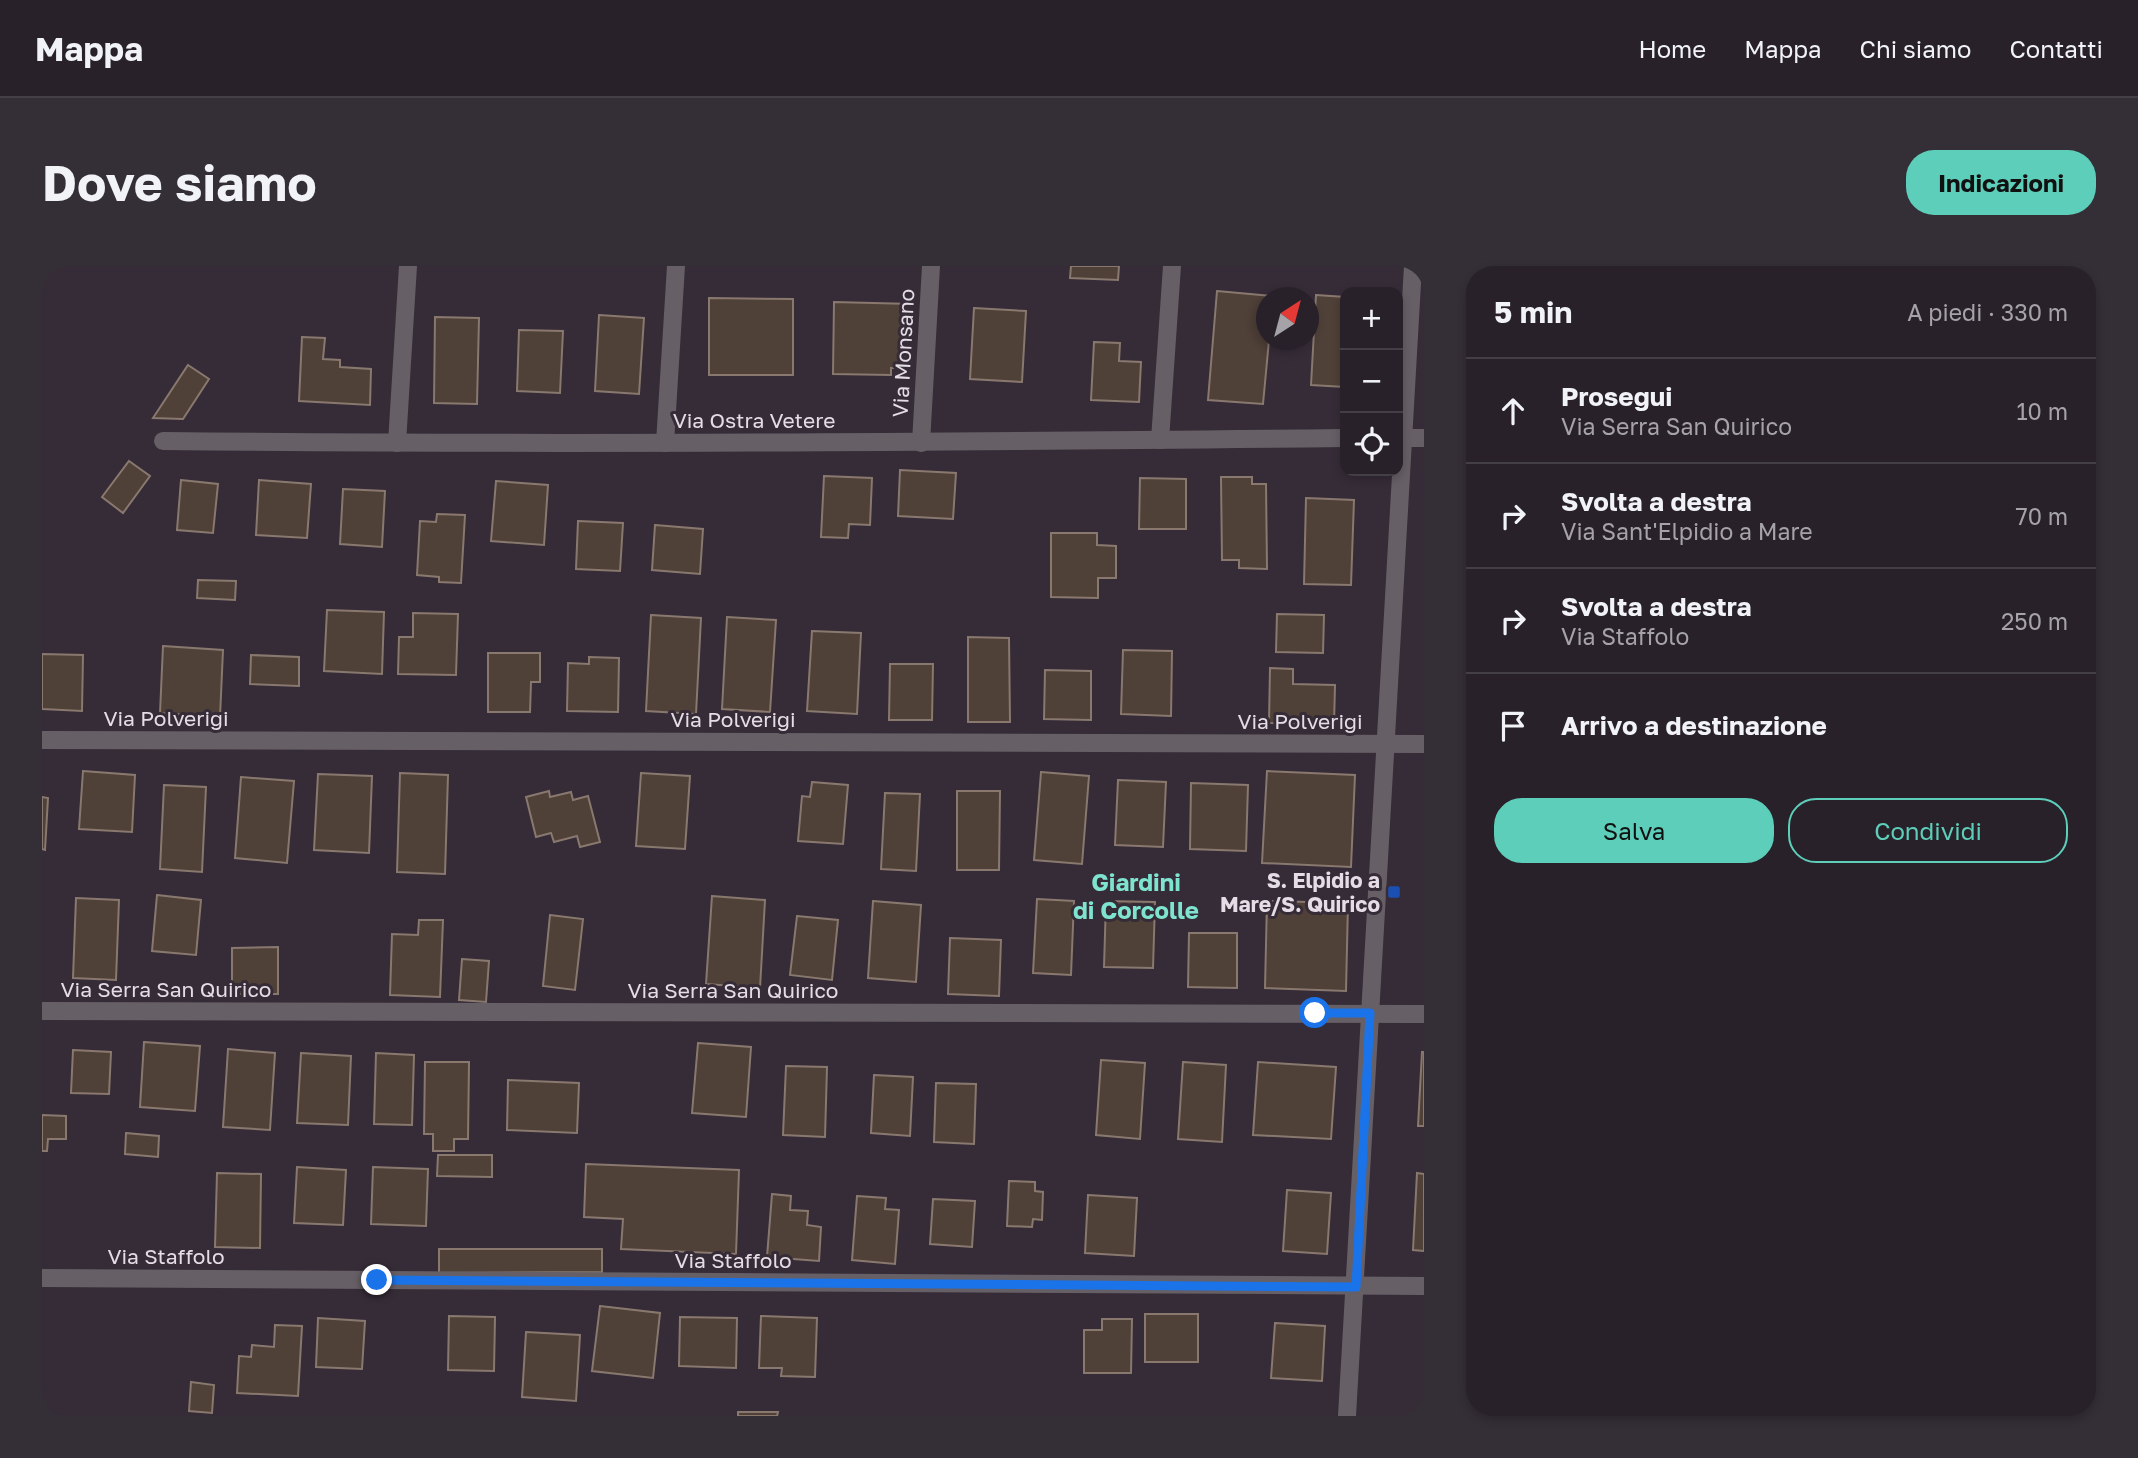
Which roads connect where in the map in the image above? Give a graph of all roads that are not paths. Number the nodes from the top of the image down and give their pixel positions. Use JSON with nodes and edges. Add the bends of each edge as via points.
{"nodes":[{"id":1,"x":408,"y":266,"type":"edge"},
{"id":2,"x":676,"y":266,"type":"edge"},
{"id":3,"x":931,"y":266,"type":"edge"},
{"id":4,"x":1172,"y":266,"type":"edge"},
{"id":5,"x":1413,"y":266,"type":"edge"},
{"id":6,"x":1402,"y":413,"type":"edge"},
{"id":7,"x":1340,"y":438,"type":"edge"},
{"id":8,"x":1403,"y":438,"type":"edge"},
{"id":9,"x":1424,"y":438,"type":"edge"},
{"id":10,"x":1160,"y":440,"type":"junction"},
{"id":11,"x":163,"y":441,"type":"dead end"},
{"id":12,"x":397,"y":443,"type":"junction"},
{"id":13,"x":665,"y":443,"type":"junction"},
{"id":14,"x":921,"y":443,"type":"junction"},
{"id":15,"x":1398,"y":476,"type":"edge"},
{"id":16,"x":42,"y":740,"type":"edge"},
{"id":17,"x":1385,"y":744,"type":"junction"},
{"id":18,"x":1424,"y":744,"type":"edge"},
{"id":19,"x":42,"y":1011,"type":"edge"},
{"id":20,"x":1370,"y":1013,"type":"junction"},
{"id":21,"x":1424,"y":1014,"type":"edge"},
{"id":22,"x":42,"y":1278,"type":"edge"},
{"id":23,"x":1424,"y":1286,"type":"edge"},
{"id":24,"x":1356,"y":1287,"type":"junction"},
{"id":25,"x":1348,"y":1416,"type":"edge"}],
"edges":[{"from":1,"to":12,"type":"street"},
{"from":2,"to":13,"type":"street"},
{"from":3,"to":14,"type":"street","name":"Via Monsano"},
{"from":4,"to":10,"type":"street"},
{"from":5,"to":6,"type":"street"},
{"from":7,"to":10,"type":"street","name":"Via Ostra Vetere"},
{"from":8,"to":9,"type":"street"},
{"from":10,"to":14,"type":"street","name":"Via Ostra Vetere"},
{"from":11,"to":12,"type":"street","name":"Via Ostra Vetere"},
{"from":12,"to":13,"type":"street","name":"Via Ostra Vetere"},
{"from":13,"to":14,"type":"street","name":"Via Ostra Vetere"},
{"from":15,"to":17,"type":"street"},
{"from":16,"to":17,"type":"street","name":"Via Polverigi"},
{"from":17,"to":18,"type":"street","name":"Via Polverigi"},
{"from":17,"to":20,"type":"street"},
{"from":19,"to":20,"type":"street","name":"Via Serra San Quirico"},
{"from":20,"to":21,"type":"street","name":"Via Serra San Quirico"},
{"from":20,"to":24,"type":"street"},
{"from":22,"to":24,"type":"street","name":"Via Staffolo"},
{"from":23,"to":24,"type":"street","name":"Via Staffolo"},
{"from":24,"to":25,"type":"street"}]}
